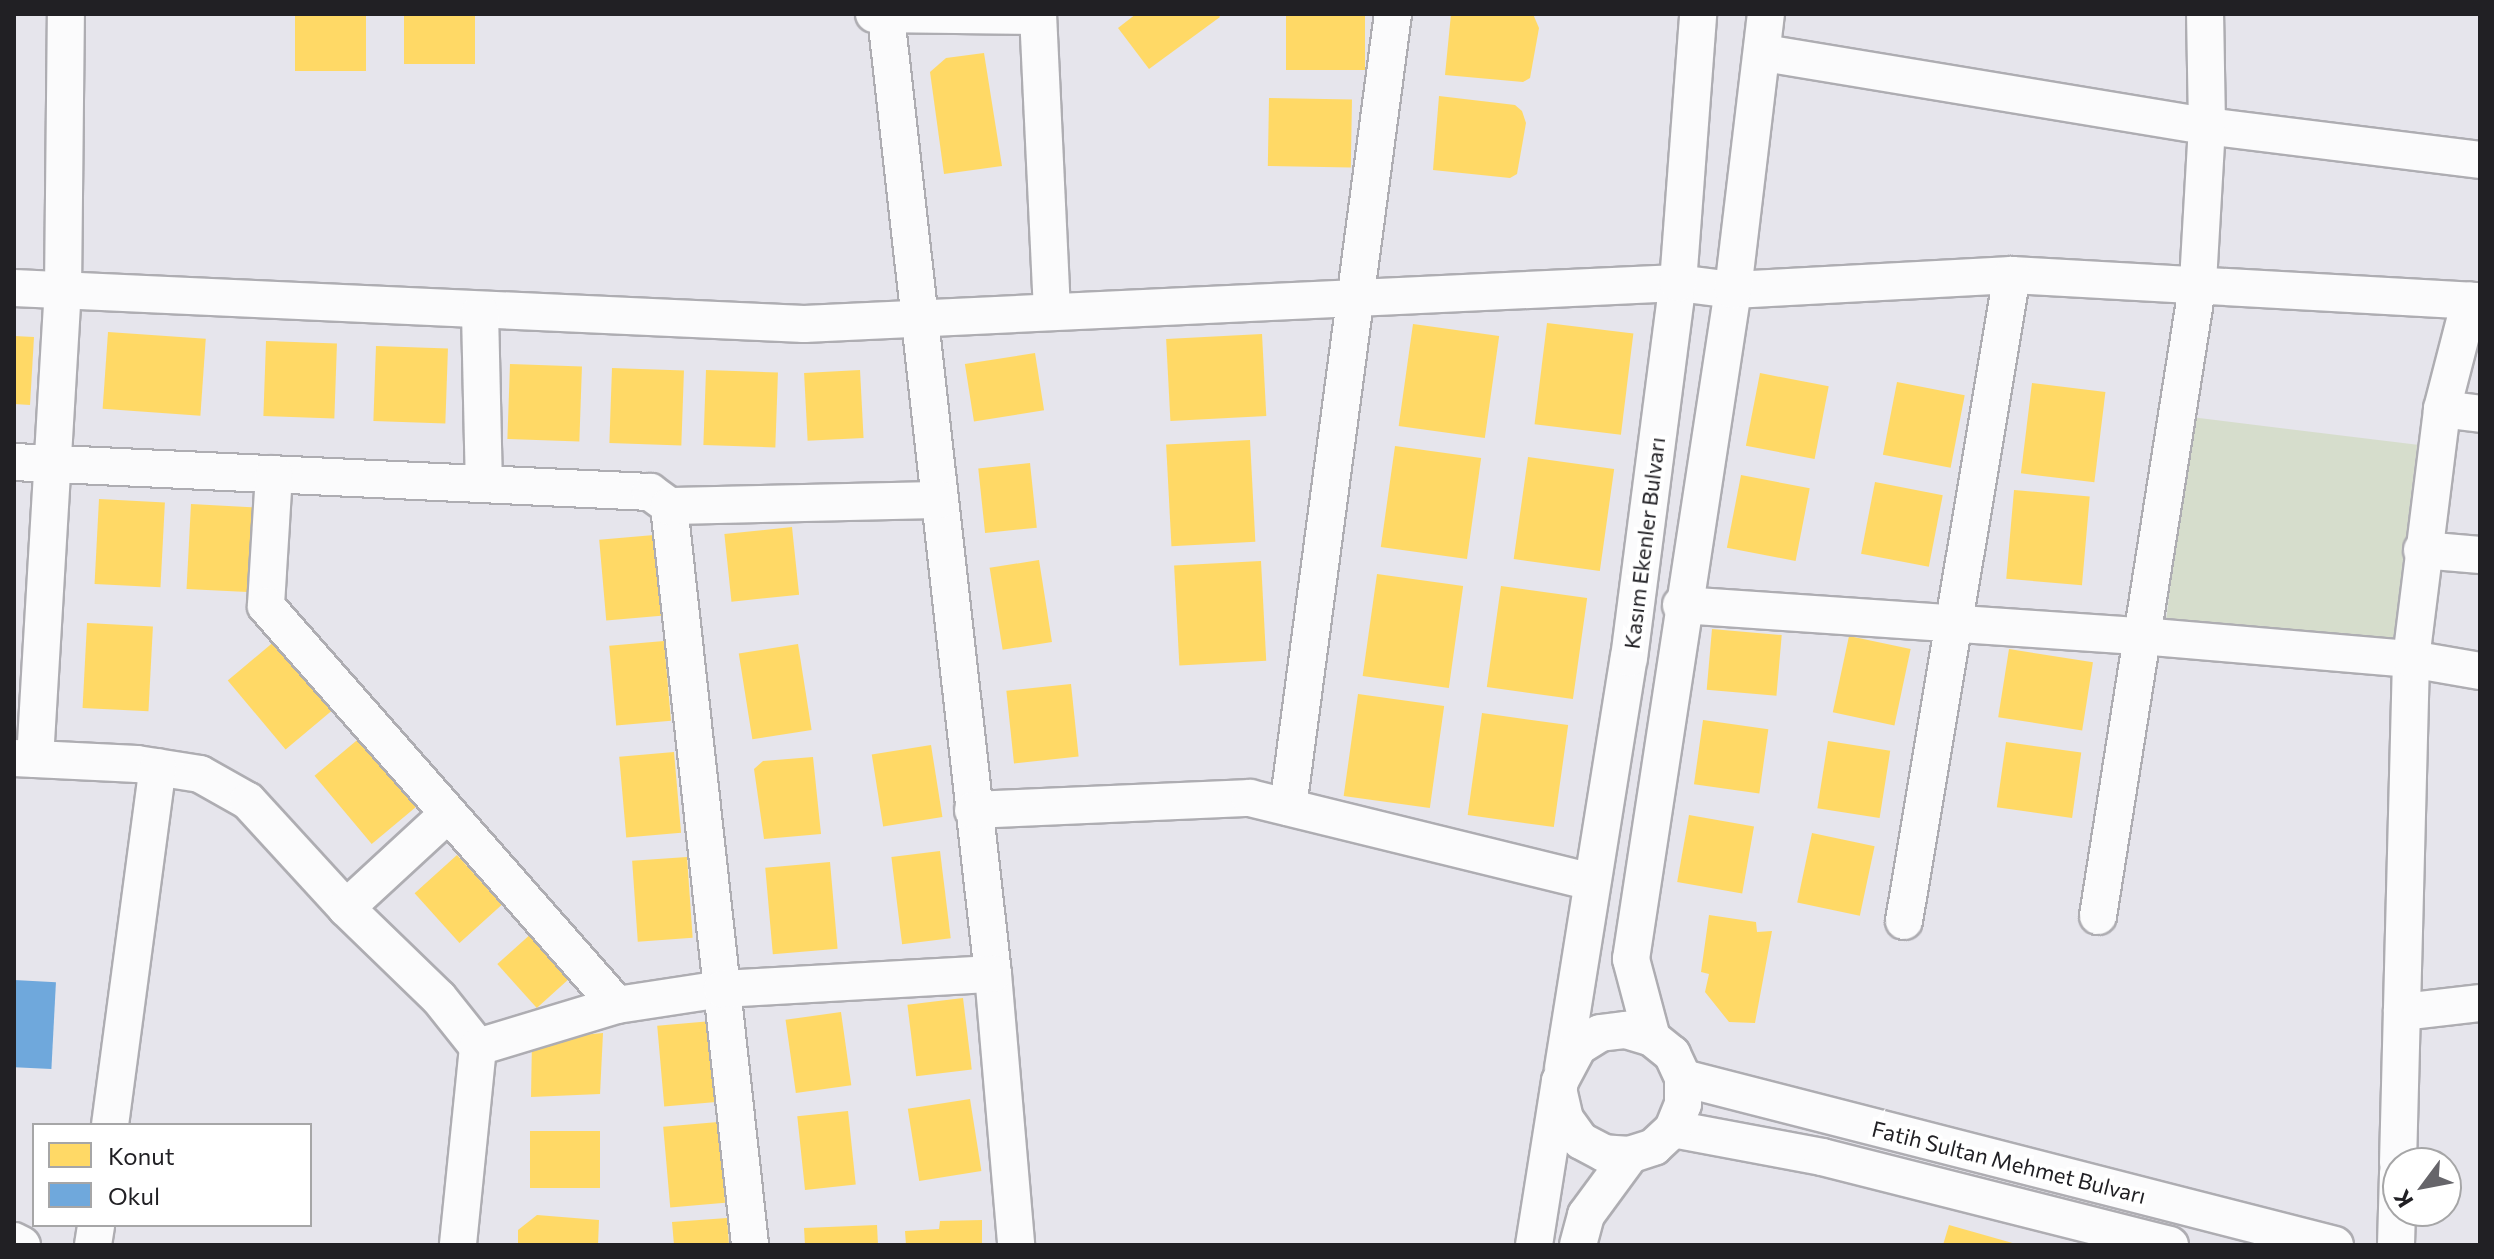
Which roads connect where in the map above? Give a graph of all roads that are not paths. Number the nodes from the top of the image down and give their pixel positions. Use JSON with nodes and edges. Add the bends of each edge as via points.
{"nodes":[{"id":1,"x":66,"y":14,"type":"edge"},
{"id":2,"x":1393,"y":14,"type":"edge"},
{"id":3,"x":1698,"y":14,"type":"edge"},
{"id":4,"x":1766,"y":14,"type":"edge"},
{"id":5,"x":2205,"y":14,"type":"edge"},
{"id":6,"x":880,"y":15,"type":"edge"},
{"id":7,"x":1037,"y":15,"type":"edge"},
{"id":8,"x":1764,"y":53,"type":"junction"},
{"id":9,"x":2207,"y":126,"type":"junction"},
{"id":10,"x":2480,"y":160,"type":"edge"},
{"id":11,"x":2012,"y":275,"type":"junction"},
{"id":12,"x":2198,"y":282,"type":"junction"},
{"id":13,"x":1678,"y":283,"type":"junction"},
{"id":14,"x":14,"y":288,"type":"edge"},
{"id":15,"x":1733,"y":290,"type":"junction"},
{"id":16,"x":63,"y":291,"type":"junction"},
{"id":17,"x":1354,"y":300,"type":"junction"},
{"id":18,"x":2475,"y":301,"type":"edge"},
{"id":19,"x":480,"y":312,"type":"junction"},
{"id":20,"x":1052,"y":312,"type":"junction"},
{"id":21,"x":920,"y":317,"type":"junction"},
{"id":22,"x":2442,"y":409,"type":"junction"},
{"id":23,"x":2480,"y":414,"type":"edge"},
{"id":24,"x":14,"y":462,"type":"edge"},
{"id":25,"x":53,"y":463,"type":"junction"},
{"id":26,"x":274,"y":474,"type":"junction"},
{"id":27,"x":484,"y":484,"type":"junction"},
{"id":28,"x":940,"y":500,"type":"junction"},
{"id":29,"x":669,"y":506,"type":"junction"},
{"id":30,"x":2422,"y":550,"type":"junction"},
{"id":31,"x":2480,"y":555,"type":"edge"},
{"id":32,"x":1681,"y":605,"type":"junction"},
{"id":33,"x":1957,"y":621,"type":"junction"},
{"id":34,"x":2141,"y":636,"type":"junction"},
{"id":35,"x":2411,"y":659,"type":"junction"},
{"id":36,"x":2480,"y":671,"type":"edge"},
{"id":37,"x":24,"y":758,"type":"edge"},
{"id":38,"x":158,"y":767,"type":"junction"},
{"id":39,"x":1288,"y":807,"type":"junction"},
{"id":40,"x":973,"y":810,"type":"junction"},
{"id":41,"x":448,"y":814,"type":"junction"},
{"id":42,"x":1592,"y":882,"type":"junction"},
{"id":43,"x":346,"y":908,"type":"junction"},
{"id":44,"x":2098,"y":916,"type":"dead end"},
{"id":45,"x":1904,"y":921,"type":"dead end"},
{"id":46,"x":993,"y":974,"type":"junction"},
{"id":47,"x":722,"y":989,"type":"junction"},
{"id":48,"x":2480,"y":1003,"type":"edge"},
{"id":49,"x":617,"y":1005,"type":"junction"},
{"id":50,"x":2402,"y":1012,"type":"junction"},
{"id":51,"x":1652,"y":1038,"type":"junction"},
{"id":52,"x":478,"y":1047,"type":"junction"},
{"id":53,"x":1683,"y":1078,"type":"junction"},
{"id":54,"x":1561,"y":1081,"type":"junction"},
{"id":55,"x":110,"y":1123,"type":"edge"},
{"id":56,"x":1673,"y":1129,"type":"junction"},
{"id":57,"x":2398,"y":1147,"type":"edge"},
{"id":58,"x":1630,"y":1155,"type":"junction"},
{"id":59,"x":14,"y":1241,"type":"edge"},
{"id":60,"x":22,"y":1245,"type":"edge"},
{"id":61,"x":458,"y":1245,"type":"edge"},
{"id":62,"x":750,"y":1245,"type":"edge"},
{"id":63,"x":1016,"y":1245,"type":"edge"},
{"id":64,"x":1534,"y":1245,"type":"edge"},
{"id":65,"x":1578,"y":1245,"type":"edge"},
{"id":66,"x":2170,"y":1245,"type":"edge"},
{"id":67,"x":2335,"y":1245,"type":"edge"}],
"edges":[{"from":1,"to":16,"type":"street"},
{"from":2,"to":17,"type":"street"},
{"from":3,"to":13,"type":"street","name":"Kasım Ekenler Bulvarı"},
{"from":4,"to":8,"type":"street","name":"Kasım Ekenler Bulvarı"},
{"from":5,"to":9,"type":"street"},
{"from":6,"to":7,"type":"street"},
{"from":6,"to":21,"type":"street"},
{"from":7,"to":20,"type":"street"},
{"from":8,"to":9,"type":"street"},
{"from":8,"to":15,"type":"street","name":"Kasım Ekenler Bulvarı"},
{"from":9,"to":10,"type":"street"},
{"from":9,"to":12,"type":"street"},
{"from":11,"to":12,"type":"street"},
{"from":11,"to":15,"type":"street"},
{"from":11,"to":33,"type":"street"},
{"from":12,"to":18,"type":"street"},
{"from":12,"to":34,"type":"street"},
{"from":13,"to":15,"type":"street"},
{"from":13,"to":17,"type":"street"},
{"from":13,"to":42,"type":"street","name":"Kasım Ekenler Bulvarı","via":[[1629,658]]},
{"from":14,"to":16,"type":"street"},
{"from":15,"to":32,"type":"street","name":"Kasım Ekenler Bulvarı"},
{"from":16,"to":19,"type":"street"},
{"from":16,"to":25,"type":"street"},
{"from":17,"to":20,"type":"street"},
{"from":17,"to":39,"type":"street"},
{"from":18,"to":22,"type":"street"},
{"from":19,"to":21,"type":"street","via":[[804,324]]},
{"from":19,"to":27,"type":"street"},
{"from":20,"to":21,"type":"street"},
{"from":21,"to":28,"type":"street"},
{"from":22,"to":23,"type":"street"},
{"from":22,"to":30,"type":"street"},
{"from":24,"to":25,"type":"street"},
{"from":25,"to":26,"type":"street"},
{"from":25,"to":37,"type":"street"},
{"from":26,"to":27,"type":"street"},
{"from":26,"to":41,"type":"street","via":[[266,606]]},
{"from":27,"to":29,"type":"street","via":[[650,492]]},
{"from":28,"to":29,"type":"street"},
{"from":28,"to":40,"type":"street"},
{"from":29,"to":47,"type":"street"},
{"from":30,"to":31,"type":"street"},
{"from":30,"to":35,"type":"street"},
{"from":32,"to":33,"type":"street"},
{"from":32,"to":51,"type":"street","name":"Kasım Ekenler Bulvarı","via":[[1631,959]]},
{"from":33,"to":34,"type":"street"},
{"from":33,"to":45,"type":"street"},
{"from":34,"to":35,"type":"street"},
{"from":34,"to":44,"type":"street"},
{"from":35,"to":36,"type":"street"},
{"from":35,"to":50,"type":"street"},
{"from":37,"to":38,"type":"street"},
{"from":38,"to":43,"type":"street","via":[[200,774],[248,801]]},
{"from":38,"to":55,"type":"street"},
{"from":39,"to":40,"type":"street","via":[[1250,798]]},
{"from":39,"to":42,"type":"street"},
{"from":40,"to":46,"type":"street"},
{"from":41,"to":43,"type":"street"},
{"from":41,"to":49,"type":"street"},
{"from":42,"to":54,"type":"street","name":"Kasım Ekenler Bulvarı"},
{"from":43,"to":52,"type":"street","via":[[399,953]]},
{"from":46,"to":47,"type":"street"},
{"from":46,"to":63,"type":"street"},
{"from":47,"to":49,"type":"street"},
{"from":47,"to":62,"type":"street"},
{"from":48,"to":50,"type":"street"},
{"from":49,"to":52,"type":"street"},
{"from":50,"to":57,"type":"street"},
{"from":51,"to":53,"type":"street","via":[[1672,1054]]},
{"from":51,"to":54,"type":"street","via":[[1626,1030],[1600,1033],[1578,1047]]},
{"from":52,"to":61,"type":"street"},
{"from":53,"to":56,"type":"street","via":[[1683,1104]]},
{"from":53,"to":67,"type":"street","name":"Fatih Sultan Mehmet Bulvarı"},
{"from":54,"to":58,"type":"street","via":[[1565,1119],[1581,1141],[1604,1153]]},
{"from":54,"to":64,"type":"street","name":"Kasım Ekenler Bulvarı"},
{"from":56,"to":58,"type":"street","via":[[1654,1147]]},
{"from":56,"to":66,"type":"street","name":"Fatih Sultan Mehmet Bulvarı","via":[[1822,1157]]},
{"from":58,"to":65,"type":"street","via":[[1586,1215]]},
{"from":59,"to":60,"type":"street"}]}
